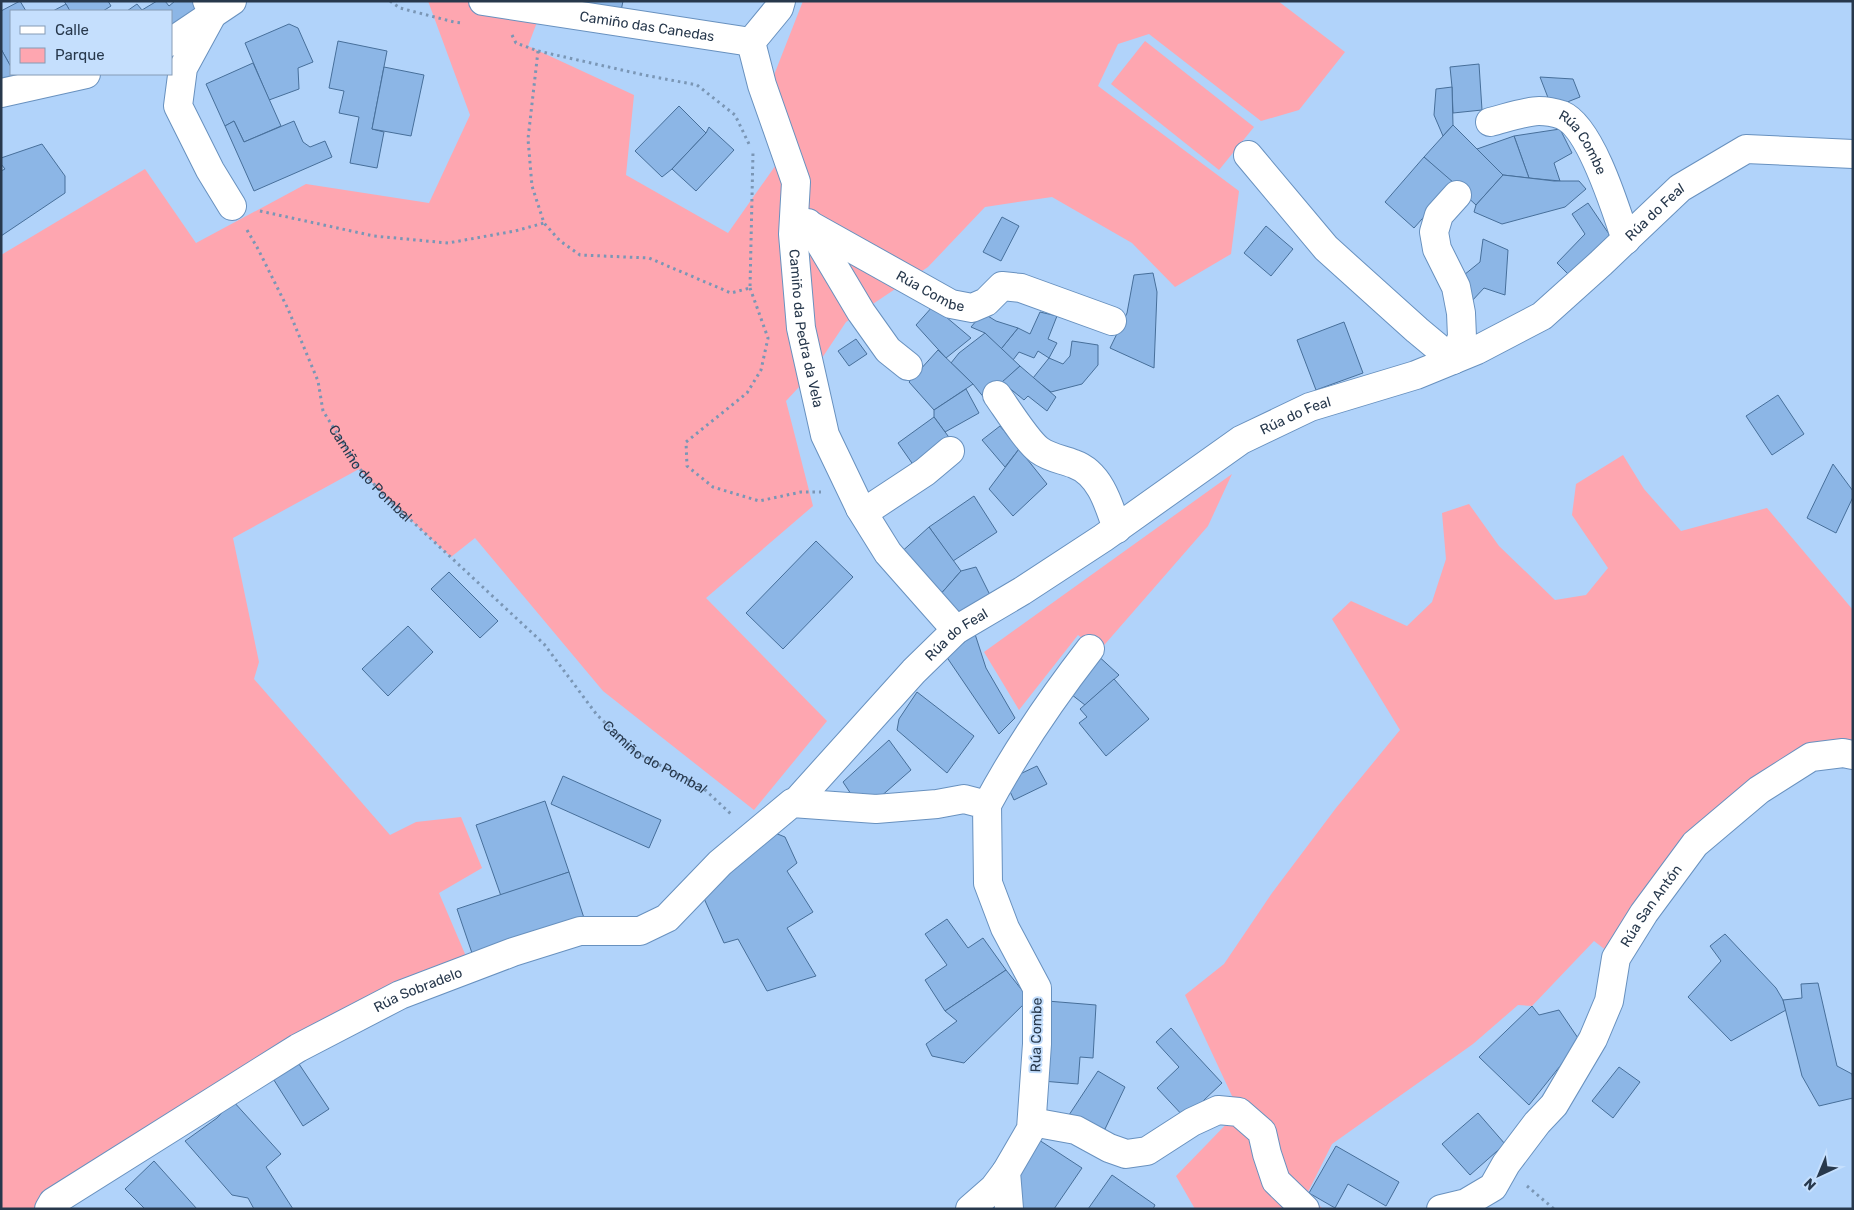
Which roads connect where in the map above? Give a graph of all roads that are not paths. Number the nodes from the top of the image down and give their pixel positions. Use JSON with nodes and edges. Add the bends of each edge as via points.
{"nodes":[{"id":1,"x":483,"y":1,"type":"edge"},
{"id":2,"x":781,"y":1,"type":"edge"},
{"id":3,"x":217,"y":5,"type":"edge"},
{"id":4,"x":172,"y":41,"type":"edge"},
{"id":5,"x":751,"y":42,"type":"junction"},
{"id":6,"x":82,"y":75,"type":"edge"},
{"id":7,"x":1,"y":93,"type":"edge"},
{"id":8,"x":1490,"y":122,"type":"dead end"},
{"id":9,"x":1853,"y":154,"type":"edge"},
{"id":10,"x":1248,"y":155,"type":"dead end"},
{"id":11,"x":1457,"y":195,"type":"dead end"},
{"id":12,"x":232,"y":206,"type":"road end"},
{"id":13,"x":801,"y":213,"type":"junction"},
{"id":14,"x":1626,"y":240,"type":"junction"},
{"id":15,"x":1112,"y":321,"type":"dead end"},
{"id":16,"x":1454,"y":360,"type":"junction"},
{"id":17,"x":908,"y":366,"type":"dead end"},
{"id":18,"x":997,"y":395,"type":"dead end"},
{"id":19,"x":950,"y":451,"type":"dead end"},
{"id":20,"x":860,"y":508,"type":"junction"},
{"id":21,"x":1117,"y":529,"type":"junction"},
{"id":22,"x":956,"y":630,"type":"junction"},
{"id":23,"x":1090,"y":649,"type":"dead end"},
{"id":24,"x":1853,"y":755,"type":"edge"},
{"id":25,"x":793,"y":803,"type":"junction"},
{"id":26,"x":987,"y":805,"type":"junction"},
{"id":27,"x":1032,"y":1122,"type":"junction"},
{"id":28,"x":1006,"y":1172,"type":"junction"},
{"id":29,"x":49,"y":1209,"type":"edge"},
{"id":30,"x":970,"y":1209,"type":"edge"},
{"id":31,"x":1009,"y":1209,"type":"edge"},
{"id":32,"x":1304,"y":1209,"type":"edge"},
{"id":33,"x":1440,"y":1209,"type":"edge"}],
"edges":[{"from":1,"to":5,"type":"street","name":"Camiño das Canedas"},
{"from":2,"to":5,"type":"street","via":[[779,8]]},
{"from":3,"to":4,"type":"street"},
{"from":3,"to":12,"type":"street","via":[[184,68],[178,106]]},
{"from":5,"to":13,"type":"street","name":"Camiño da Pedra da Vela","via":[[762,85],[796,182]]},
{"from":6,"to":7,"type":"street"},
{"from":8,"to":14,"type":"street","name":"Rúa Combe","via":[[1538,111],[1562,115],[1576,127],[1590,148]]},
{"from":9,"to":14,"type":"street","name":"Rúa do Feal","via":[[1746,149],[1680,188]]},
{"from":10,"to":16,"type":"street","via":[[1326,248]]},
{"from":11,"to":16,"type":"street","via":[[1439,215],[1434,232],[1436,249],[1456,287],[1461,313],[1462,338]]},
{"from":13,"to":15,"type":"street","name":"Rúa Combe","via":[[951,304],[972,308],[986,302],[1002,286],[1022,288]]},
{"from":13,"to":17,"type":"street","via":[[861,312],[888,350]]},
{"from":13,"to":20,"type":"street","name":"Camiño da Pedra da Vela","via":[[793,234],[801,328],[825,436]]},
{"from":14,"to":16,"type":"street","name":"Rúa do Feal","via":[[1542,316]]},
{"from":16,"to":21,"type":"street","name":"Rúa do Feal","via":[[1310,407],[1241,440]]},
{"from":18,"to":21,"type":"street","via":[[1037,449],[1050,458],[1076,464],[1090,475],[1102,491]]},
{"from":19,"to":20,"type":"street","via":[[872,507]]},
{"from":20,"to":22,"type":"street","name":"Camiño da Pedra da Vela","via":[[888,553]]},
{"from":21,"to":22,"type":"street","name":"Rúa do Feal"},
{"from":22,"to":25,"type":"street","name":"Rúa do Feal"},
{"from":23,"to":26,"type":"street","name":"Rúa Combe","via":[[1031,733]]},
{"from":24,"to":33,"type":"street","name":"Rúa San Antón","via":[[1811,757],[1759,790],[1695,844],[1644,912],[1616,958],[1609,1001],[1593,1039],[1554,1105],[1506,1164],[1493,1187],[1466,1203]]},
{"from":25,"to":26,"type":"street","via":[[876,809],[964,799]]},
{"from":25,"to":29,"type":"street","name":"Rúa Sobradelo","via":[[720,864],[667,918],[640,931],[580,931],[513,952],[400,995],[298,1048],[53,1202]]},
{"from":26,"to":27,"type":"street","name":"Rúa Combe","via":[[988,883],[1006,928],[1037,988]]},
{"from":27,"to":28,"type":"street","name":"Rúa Combe","via":[[1031,1130]]},
{"from":27,"to":32,"type":"street","via":[[1076,1130],[1126,1154],[1147,1151],[1192,1122],[1218,1110],[1239,1112],[1262,1132],[1276,1181]]},
{"from":28,"to":30,"type":"street","name":"Rúa Combe","via":[[994,1188]]},
{"from":28,"to":31,"type":"street"}]}
